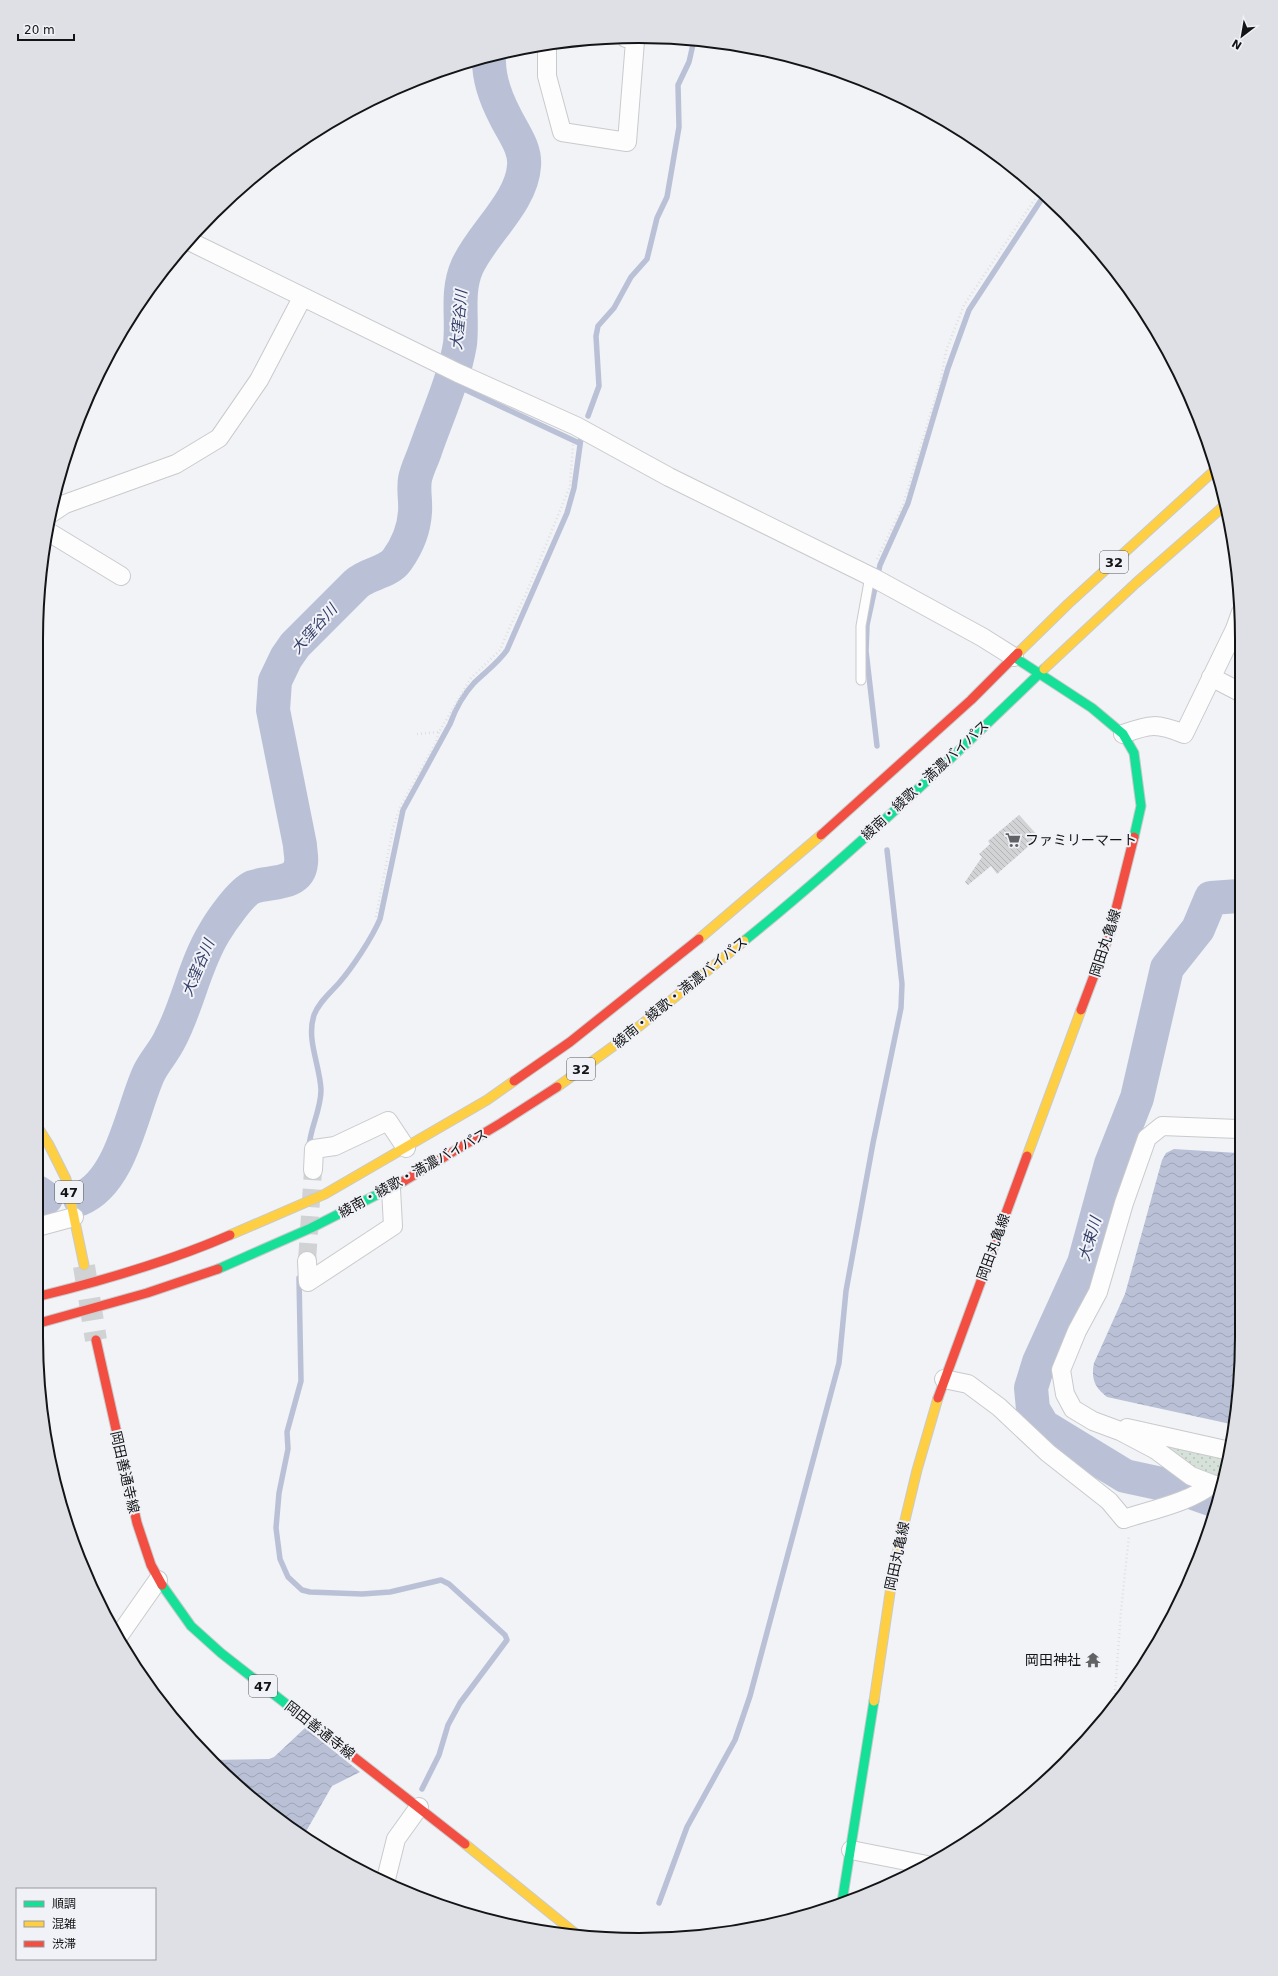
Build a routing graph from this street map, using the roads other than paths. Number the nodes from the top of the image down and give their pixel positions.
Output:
1 (635, 43) edge
2 (547, 50) edge
3 (194, 243) edge
4 (302, 298) junction
5 (1211, 473) edge
6 (57, 509) edge
7 (1221, 509) edge
8 (52, 534) edge
9 (121, 576) dead end
10 (875, 578) junction
11 (1235, 629) edge
12 (1014, 657) junction
13 (1039, 673) junction
14 (1211, 677) junction
15 (861, 680) dead end
16 (1235, 689) edge
17 (1123, 734) junction
18 (1235, 1129) edge
19 (43, 1136) edge
20 (406, 1148) junction
21 (313, 1170) tunnel mouth
22 (391, 1189) junction
23 (74, 1217) junction
24 (43, 1225) edge
25 (307, 1261) tunnel mouth
26 (84, 1265) tunnel mouth
27 (43, 1295) edge
28 (43, 1322) edge
29 (96, 1340) tunnel mouth
30 (944, 1379) junction
31 (1120, 1431) junction
32 (1225, 1450) edge
33 (1213, 1487) edge
34 (158, 1580) junction
35 (121, 1632) edge
36 (418, 1807) junction
37 (851, 1850) junction
38 (919, 1863) edge
39 (386, 1877) edge
40 (843, 1897) edge
41 (570, 1929) edge

1 - 2 street
3 - 4 street
4 - 6 street
4 - 10 street
5 - 12 main road, 綾南・綾歌・満濃バイパス / 32
7 - 13 main road, 綾南・綾歌・満濃バイパス / 32
8 - 9 street
10 - 12 street
10 - 15 lane
11 - 14 street
12 - 13 main road, 岡田丸亀線
12 - 20 main road, 綾南・綾歌・満濃バイパス / 32
13 - 17 main road, 岡田丸亀線
13 - 22 main road, 綾南・綾歌・満濃バイパス / 32
14 - 16 street
14 - 17 street
17 - 30 main road, 岡田丸亀線
18 - 31 street
19 - 23 main road, 47
20 - 21 street
20 - 27 main road, 綾南・綾歌・満濃バイパス / 32
22 - 25 street
22 - 28 main road, 綾南・綾歌・満濃バイパス / 32
23 - 24 street
23 - 26 main road, 47
29 - 34 main road, 岡田善通寺線 / 47
30 - 33 street
30 - 37 main road, 岡田丸亀線
31 - 32 street
31 - 33 street
34 - 35 street
34 - 36 main road, 岡田善通寺線 / 47
36 - 39 street
36 - 41 main road, 岡田善通寺線 / 47
37 - 38 street
37 - 40 main road, 岡田丸亀線

